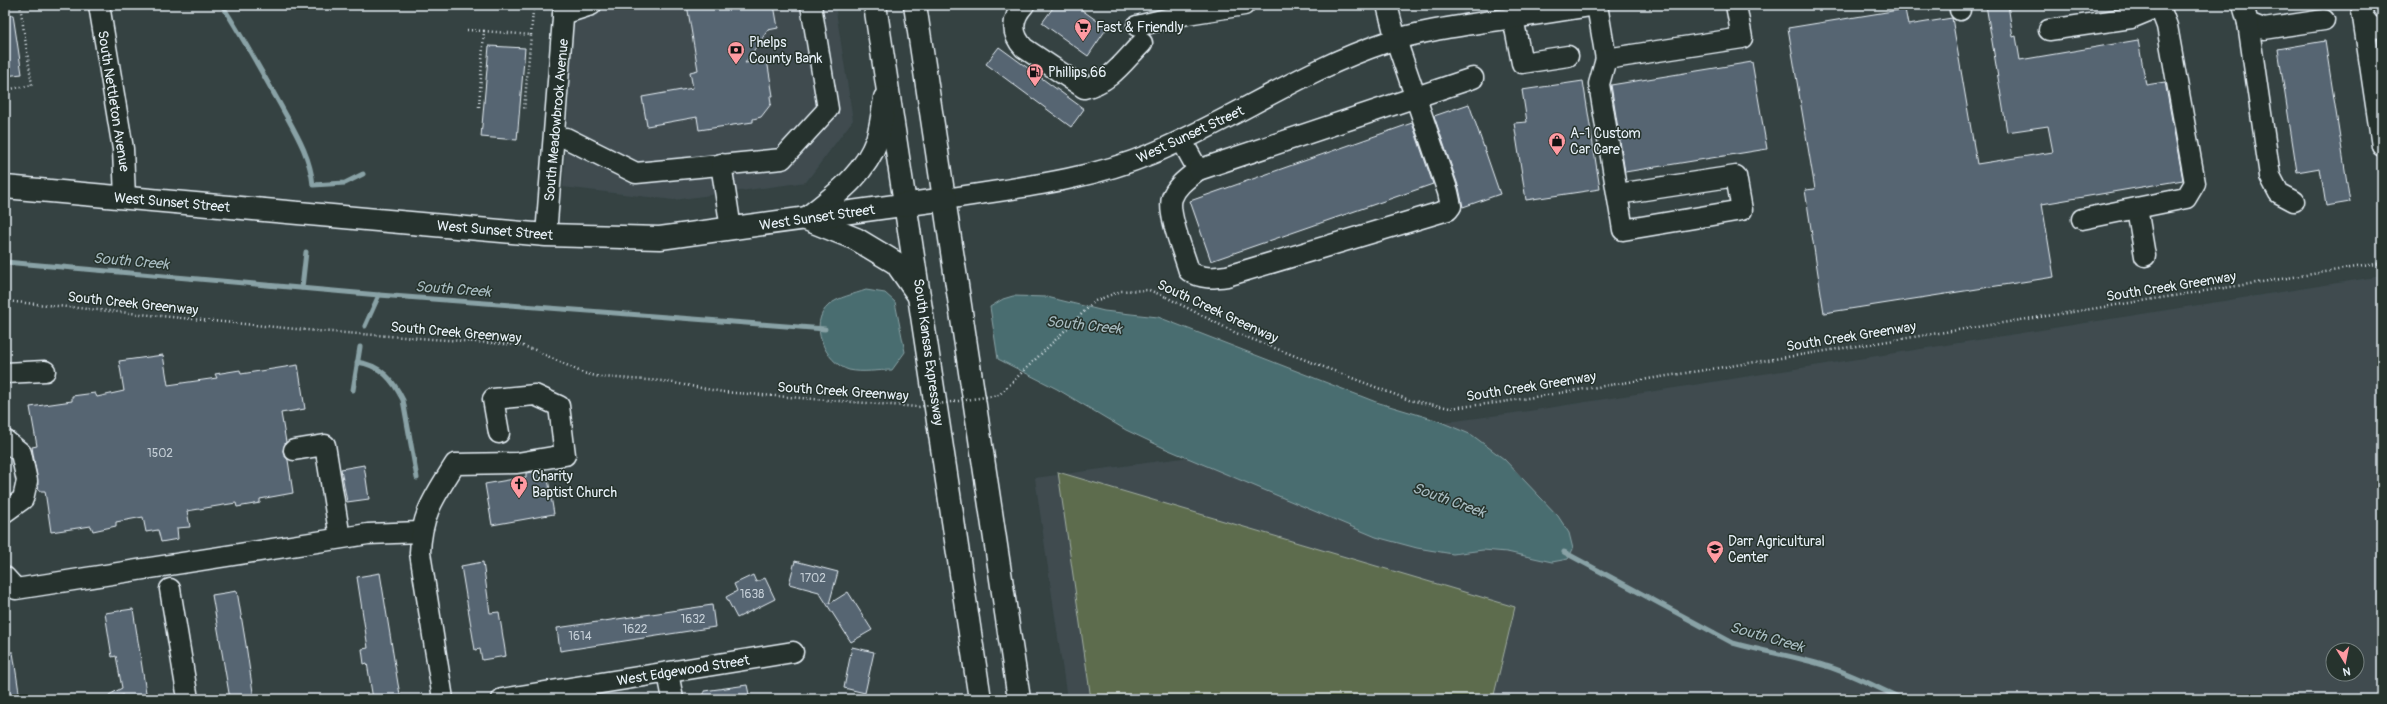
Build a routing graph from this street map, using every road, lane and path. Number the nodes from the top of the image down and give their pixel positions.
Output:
1 (20, 5) edge
2 (99, 5) edge
3 (592, 5) edge
4 (811, 5) edge
5 (875, 5) edge
6 (915, 5) edge
7 (1244, 5) edge
8 (1387, 5) edge
9 (1597, 5) edge
10 (1736, 5) edge
11 (2151, 5) edge
12 (2159, 5) edge
13 (1017, 7) edge
14 (564, 10) edge
15 (533, 11) dead end
16 (2362, 11) edge
17 (2245, 14) edge
18 (1513, 18) junction
19 (2324, 20) dead end
20 (2382, 28) edge
21 (467, 30) dead end
22 (2049, 30) dead end
23 (484, 31) junction
24 (531, 35) junction
25 (1396, 40) junction
26 (1568, 56) dead end
27 (1606, 59) junction
28 (1473, 78) dead end
29 (888, 86) junction
30 (5, 90) edge
31 (1416, 97) junction
32 (479, 107) dead end
33 (524, 110) dead end
34 (566, 138) dead end
35 (1182, 141) junction
36 (2382, 146) edge
37 (721, 164) junction
38 (1198, 170) junction
39 (5, 187) edge
40 (1618, 194) junction
41 (125, 198) junction
42 (946, 199) junction
43 (2294, 201) dead end
44 (907, 205) junction
45 (2137, 208) junction
46 (806, 219) junction
47 (2082, 219) dead end
48 (731, 229) junction
49 (546, 235) junction
50 (2145, 256) dead end
51 (2382, 263) edge
52 (922, 300) junction
53 (5, 301) edge
54 (45, 371) dead end
55 (5, 373) edge
56 (500, 433) dead end
57 (5, 440) edge
58 (294, 450) dead end
59 (5, 512) edge
60 (420, 532) junction
61 (340, 538) junction
62 (5, 577) edge
63 (170, 589) dead end
64 (793, 652) dead end
65 (668, 673) junction
66 (188, 699) edge
67 (443, 699) edge
68 (502, 699) edge
69 (673, 699) edge
70 (980, 699) edge
71 (1019, 699) edge

1 - 30 path
2 - 41 street, South Nettleton Avenue
3 - 14 street
4 - 37 street
5 - 29 main road, South Kansas Expressway
6 - 42 main road
7 - 13 street
8 - 25 street
9 - 18 street, West Sunset Street
9 - 27 street
10 - 27 street
11 - 22 street
12 - 45 street
14 - 49 street, South Meadowbrook Avenue
15 - 24 path
16 - 20 street
16 - 36 street
17 - 19 street
17 - 43 street
18 - 25 street, West Sunset Street
18 - 26 street
21 - 23 path
23 - 24 path
23 - 32 path
24 - 33 path
25 - 31 street
25 - 35 street, West Sunset Street
27 - 40 street
28 - 31 street
29 - 44 main road, South Kansas Expressway
29 - 46 main road
31 - 38 street
31 - 38 street
34 - 37 street
35 - 38 street
35 - 42 street, West Sunset Street
37 - 48 street
39 - 41 main road, West Sunset Street
40 - 40 street
41 - 49 main road, West Sunset Street
42 - 44 main road, West Sunset Street
42 - 71 main road
44 - 46 main road, West Sunset Street
44 - 52 main road, South Kansas Expressway
45 - 47 street
45 - 50 street
46 - 48 main road, West Sunset Street
46 - 52 main road
48 - 49 main road, West Sunset Street
51 - 53 path, South Creek Greenway, bridge
52 - 70 main road, South Kansas Expressway
54 - 55 street
56 - 60 street
57 - 59 street
58 - 61 street
60 - 61 street
60 - 67 street
61 - 62 street
63 - 66 street
64 - 65 street, West Edgewood Street
65 - 68 street, West Edgewood Street
65 - 69 street

